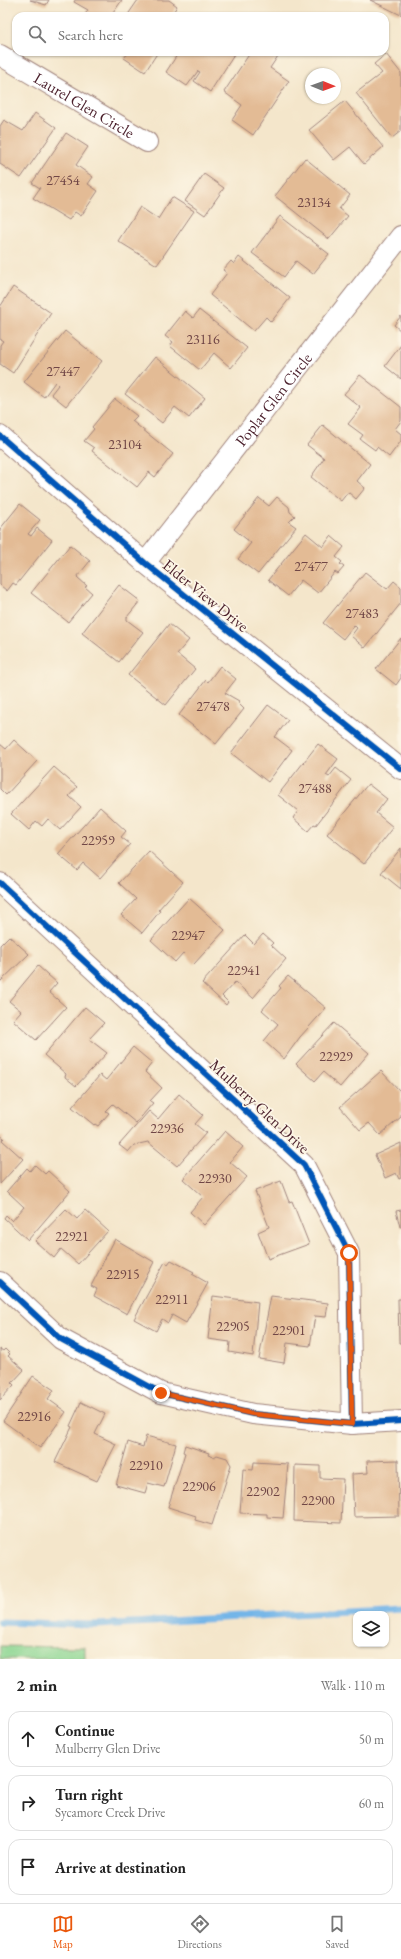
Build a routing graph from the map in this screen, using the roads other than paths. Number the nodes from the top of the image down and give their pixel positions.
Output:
1 (0, 55) edge
2 (147, 142) dead end
3 (401, 236) edge
4 (0, 436) edge
5 (145, 563) junction
6 (401, 769) edge
7 (0, 882) edge
8 (0, 1282) edge
9 (401, 1421) edge
10 (352, 1424) junction

1 - 2 street, Laurel Glen Circle
3 - 5 street, Poplar Glen Circle
4 - 5 street, Elder View Drive
5 - 6 street, Elder View Drive
7 - 10 street, Mulberry Glen Drive
8 - 10 street
9 - 10 street

